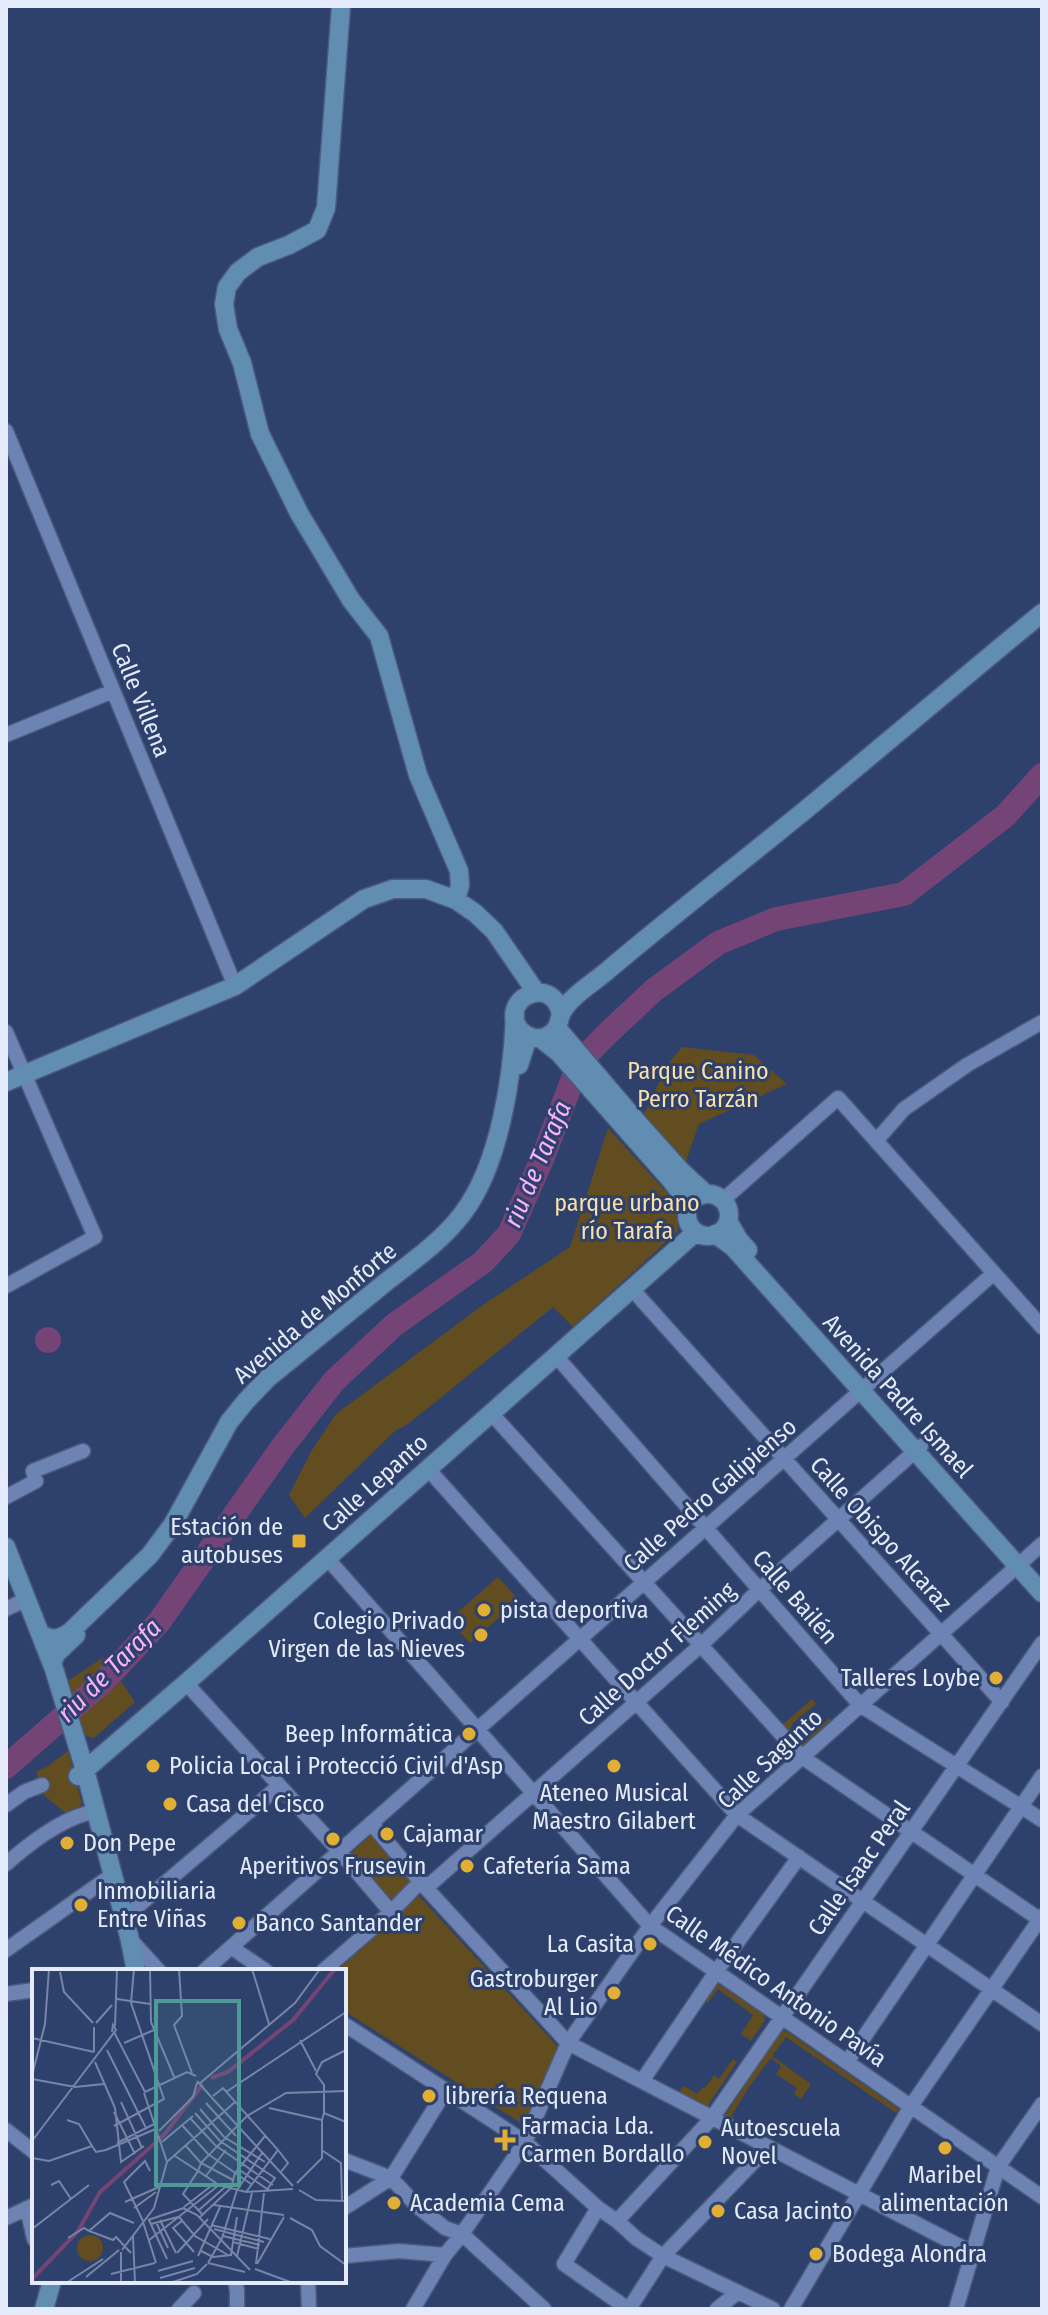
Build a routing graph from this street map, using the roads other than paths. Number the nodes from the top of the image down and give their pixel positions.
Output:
1 (341, 6) edge
2 (6, 431) edge
3 (1042, 613) edge
4 (113, 691) junction
5 (6, 735) edge
6 (456, 900) junction
7 (648, 936) junction
8 (235, 986) junction
9 (530, 1001) junction
10 (559, 1021) junction
11 (1042, 1022) edge
12 (6, 1032) edge
13 (536, 1037) junction
14 (24, 1074) junction
15 (6, 1082) edge
16 (876, 1141) junction
17 (714, 1197) junction
18 (690, 1205) junction
19 (713, 1229) junction
20 (994, 1273) junction
21 (6, 1286) edge
22 (632, 1289) junction
23 (1042, 1327) edge
24 (556, 1356) junction
25 (865, 1388) junction
26 (491, 1413) junction
27 (919, 1448) junction
28 (83, 1451) dead end
29 (784, 1459) junction
30 (428, 1469) junction
31 (6, 1497) edge
32 (838, 1519) junction
33 (706, 1528) junction
34 (1042, 1544) edge
35 (6, 1547) edge
36 (327, 1558) junction
37 (1021, 1563) junction
38 (6, 1568) edge
39 (1042, 1580) edge
40 (644, 1582) junction
41 (759, 1590) junction
42 (1042, 1593) edge
43 (18, 1604) edge
44 (941, 1634) junction
45 (42, 1635) junction
46 (580, 1639) junction
47 (1042, 1643) edge
48 (701, 1645) junction
49 (49, 1663) junction
50 (186, 1683) junction
51 (1002, 1702) junction
52 (637, 1703) junction
53 (860, 1705) junction
54 (477, 1730) junction
55 (802, 1757) junction
56 (957, 1766) junction
57 (81, 1773) junction
58 (1042, 1776) edge
59 (42, 1785) dead end
60 (279, 1786) junction
61 (534, 1794) junction
62 (6, 1805) edge
63 (1021, 1807) junction
64 (88, 1813) junction
65 (737, 1815) junction
66 (1042, 1820) edge
67 (371, 1823) junction
68 (912, 1832) junction
69 (339, 1851) junction
70 (799, 1857) junction
71 (6, 1864) edge
72 (975, 1875) junction
73 (105, 1880) junction
74 (424, 1884) junction
75 (863, 1901) junction
76 (391, 1912) junction
77 (1041, 1918) edge
78 (650, 1926) junction
79 (126, 1927) junction
80 (927, 1945) junction
81 (231, 1947) junction
82 (6, 1950) edge
83 (127, 1969) edge
84 (136, 1969) edge
85 (158, 1969) edge
86 (206, 1969) edge
87 (263, 1969) edge
88 (325, 1969) edge
89 (716, 1972) junction
90 (991, 1989) junction
91 (32, 1990) edge
92 (6, 1994) edge
93 (782, 2018) junction
94 (1042, 2024) edge
95 (346, 2025) edge
96 (568, 2043) junction
97 (847, 2062) junction
98 (642, 2081) junction
99 (446, 2090) junction
100 (1042, 2104) edge
101 (911, 2106) junction
102 (712, 2118) junction
103 (1036, 2124) edge
104 (6, 2130) edge
105 (525, 2142) junction
106 (768, 2147) junction
107 (32, 2150) edge
108 (346, 2161) edge
109 (998, 2167) junction
110 (391, 2178) junction
111 (859, 2194) junction
112 (1042, 2197) edge
113 (30, 2207) edge
114 (346, 2207) edge
115 (598, 2208) junction
116 (6, 2218) edge
117 (617, 2221) junction
118 (462, 2234) junction
119 (973, 2253) junction
120 (445, 2255) junction
121 (346, 2256) edge
122 (663, 2256) junction
123 (235, 2283) edge
124 (308, 2283) edge
125 (738, 2292) junction
126 (194, 2293) dead end
127 (179, 2309) edge
128 (237, 2309) edge
129 (309, 2309) edge
130 (413, 2309) edge
131 (544, 2309) edge
132 (628, 2309) edge
133 (717, 2309) edge
134 (773, 2309) edge
135 (791, 2309) edge
136 (956, 2309) edge

1 - 6 street
2 - 4 street, Calle Villena
3 - 7 street
4 - 5 street
4 - 8 street, Calle Villena
6 - 8 street
6 - 9 street
7 - 9 street
7 - 10 street
8 - 14 street
9 - 10 street
9 - 13 street
9 - 45 street, Avenida de Monforte
10 - 13 street
10 - 17 street
11 - 16 street
12 - 14 street
13 - 18 street
13 - 49 street, Avenida de Monforte
14 - 15 street
14 - 21 street
16 - 17 street
16 - 20 street
17 - 18 street
17 - 19 street
18 - 19 street
19 - 22 street, Calle Lepanto
19 - 25 street, Avenida Padre Ismael
20 - 23 street
20 - 25 street, Calle Pedro Galipienso
22 - 24 street, Calle Lepanto
22 - 29 street, Calle Obispo Alcaraz
24 - 26 street, Calle Lepanto
24 - 33 street, Calle Bailén
25 - 27 street, Avenida Padre Ismael
25 - 29 street, Calle Pedro Galipienso
26 - 30 street, Calle Lepanto
26 - 40 street
27 - 32 street, Calle Doctor Fleming
27 - 37 street, Avenida Padre Ismael
28 - 31 street
29 - 32 street, Calle Obispo Alcaraz
29 - 33 street, Calle Pedro Galipienso
30 - 36 street, Calle Lepanto
30 - 46 street
32 - 41 street, Calle Doctor Fleming
32 - 44 street, Calle Obispo Alcaraz
33 - 40 street, Calle Pedro Galipienso
33 - 41 street, Calle Bailén
34 - 37 street, Calle Sagunto
35 - 43 street
36 - 50 street, Calle Lepanto
36 - 54 street, Calle Médico Antonio Pavía
37 - 39 street, Avenida Padre Ismael
37 - 42 street, Avenida Padre Ismael
37 - 44 street, Calle Sagunto
38 - 43 street
40 - 46 street, Calle Pedro Galipienso
40 - 48 street
41 - 48 street, Calle Doctor Fleming
41 - 53 street, Calle Bailén
43 - 45 street
43 - 49 street
44 - 51 street, Calle Obispo Alcaraz
44 - 53 street, Calle Sagunto
45 - 49 street
46 - 52 street
46 - 54 street, Calle Pedro Galipienso
47 - 51 street, Calle Isaac Peral
48 - 52 street, Calle Doctor Fleming
48 - 55 street
49 - 57 street
50 - 57 street, Calle Lepanto
50 - 60 street
51 - 56 street, Calle Isaac Peral
52 - 61 street, Calle Doctor Fleming
52 - 65 street
53 - 55 street, Calle Sagunto
53 - 56 street, Calle Bailén
54 - 61 street, Calle Médico Antonio Pavía
54 - 67 street, Calle Pedro Galipienso
55 - 65 street, Calle Sagunto
55 - 68 street
56 - 63 street, Calle Bailén
56 - 68 street, Calle Isaac Peral
57 - 64 street
57 - 79 street
58 - 63 street
59 - 62 street
60 - 69 street
60 - 79 street
61 - 74 street, Calle Doctor Fleming
61 - 78 street, Calle Médico Antonio Pavía
63 - 66 street, Calle Bailén
63 - 72 street
64 - 71 street
64 - 73 street
65 - 70 street
65 - 78 street, Calle Sagunto
67 - 69 street, Calle Pedro Galipienso
67 - 74 street
68 - 72 street
68 - 75 street, Calle Isaac Peral
69 - 76 street
69 - 81 street, Calle Pedro Galipienso
70 - 75 street
70 - 89 street
72 - 77 street
72 - 80 street
73 - 82 street
73 - 83 street
74 - 76 street, Calle Doctor Fleming
74 - 96 street
75 - 80 street
75 - 93 street, Calle Isaac Peral
76 - 88 street, Calle Doctor Fleming
77 - 90 street
78 - 89 street, Calle Médico Antonio Pavía
78 - 96 street, Calle Sagunto
79 - 84 street
79 - 85 street
80 - 90 street
80 - 97 street
81 - 86 street, Calle Pedro Galipienso
81 - 87 street
89 - 93 street, Calle Médico Antonio Pavía
89 - 98 street
90 - 94 street
90 - 101 street
91 - 92 street
93 - 97 street, Calle Médico Antonio Pavía
93 - 102 street, Calle Isaac Peral
95 - 99 street
96 - 98 street
96 - 105 street, Calle Sagunto
97 - 101 street, Calle Médico Antonio Pavía
98 - 102 street
99 - 105 street
99 - 110 street
100 - 103 street
101 - 109 street, Calle Médico Antonio Pavía
101 - 111 street
102 - 106 street
102 - 117 street, Calle Isaac Peral
103 - 109 street
104 - 107 street
105 - 115 street
105 - 118 street, Calle Sagunto
106 - 111 street
106 - 122 street
108 - 110 street
109 - 112 street, Calle Médico Antonio Pavía
109 - 119 street
110 - 114 street
110 - 118 street
111 - 119 street
111 - 135 street
113 - 116 street
115 - 117 street
115 - 132 street
117 - 122 street
118 - 120 street, Calle Sagunto
118 - 131 street
119 - 136 street
120 - 121 street
120 - 130 street, Calle Sagunto
122 - 125 street
122 - 132 street
123 - 128 street
124 - 129 street
125 - 133 street
125 - 134 street
126 - 127 street

